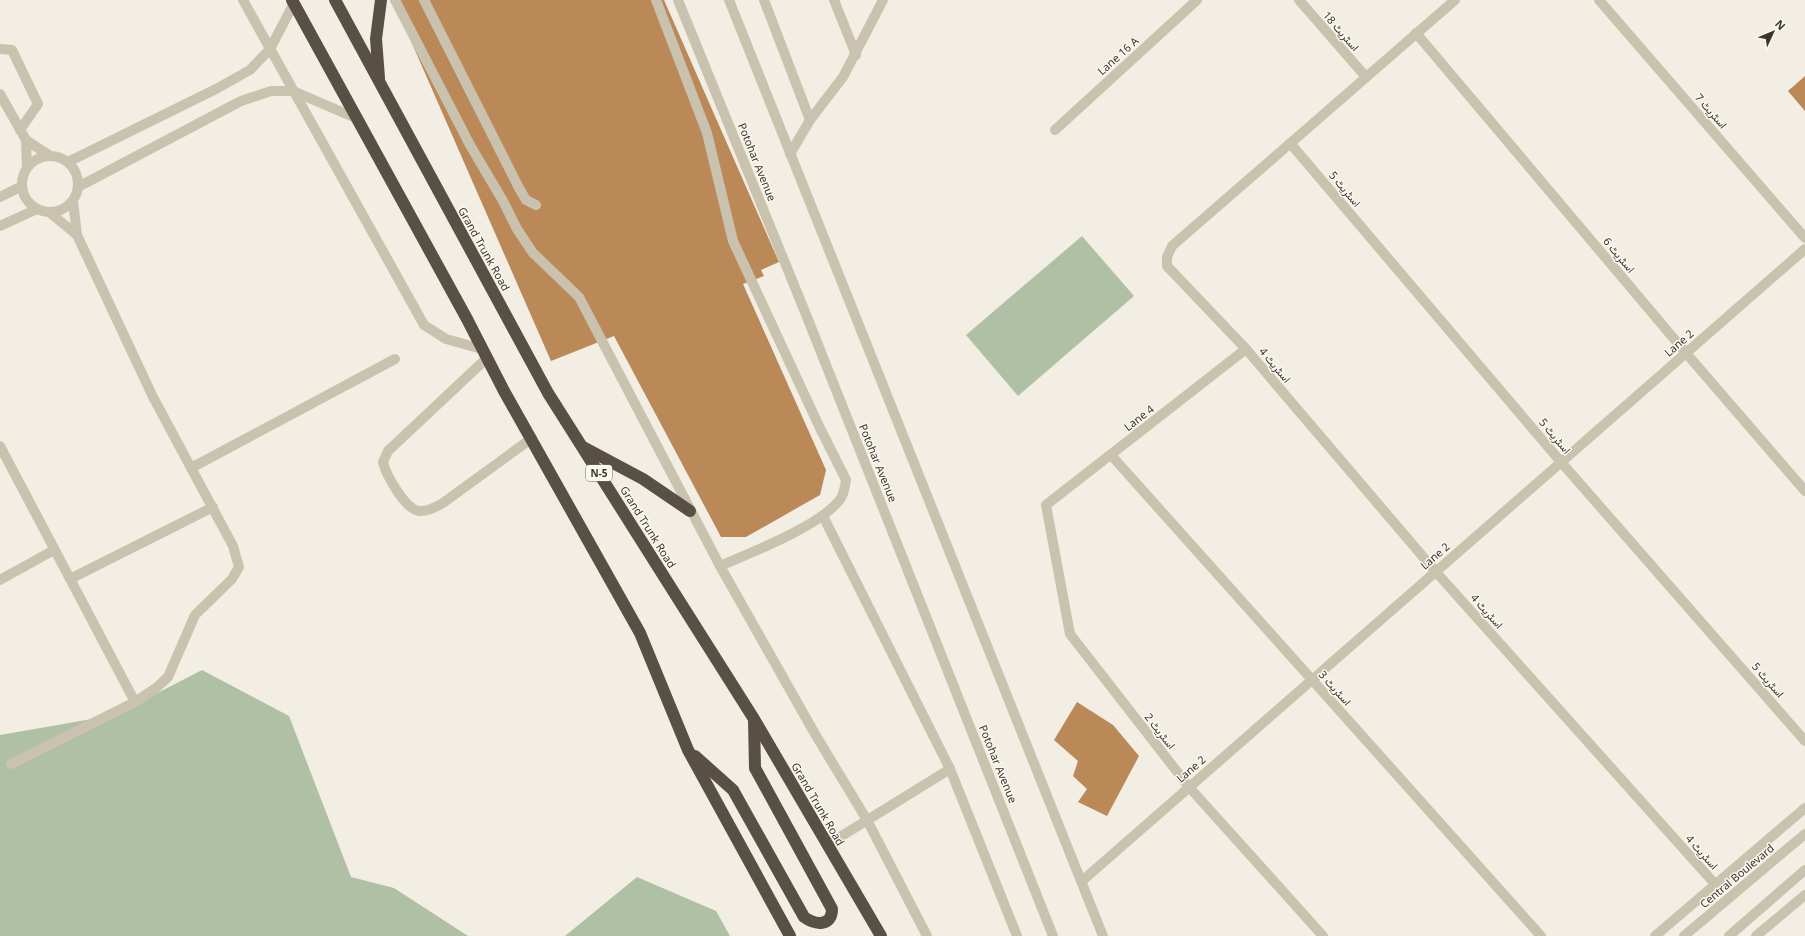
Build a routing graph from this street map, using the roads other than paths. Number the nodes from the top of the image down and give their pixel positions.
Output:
1 (243, 0) edge
2 (335, 0) edge
3 (381, 0) edge
4 (395, 0) edge
5 (424, 0) edge
6 (656, 0) edge
7 (678, 0) edge
8 (729, 0) edge
9 (764, 0) edge
10 (834, 0) edge
11 (883, 0) edge
12 (1197, 0) edge
13 (1299, 0) edge
14 (1455, 0) edge
15 (1599, 0) edge
16 (293, 1) edge
17 (1416, 33) junction
18 (0, 49) edge
19 (270, 49) junction
20 (856, 54) junction
21 (1366, 77) junction
22 (379, 82) junction
23 (293, 91) junction
24 (0, 94) edge
25 (358, 119) junction
26 (810, 120) junction
27 (20, 130) junction
28 (1055, 130) dead end
29 (26, 140) junction
30 (1290, 143) junction
31 (790, 154) junction
32 (50, 156) junction
33 (68, 162) junction
34 (28, 168) junction
35 (22, 186) junction
36 (78, 187) junction
37 (0, 197) edge
38 (73, 201) junction
39 (536, 205) dead end
40 (36, 209) junction
41 (49, 212) junction
42 (0, 226) edge
43 (77, 235) junction
44 (1805, 238) edge
45 (1805, 249) edge
46 (1246, 349) junction
47 (1686, 353) junction
48 (485, 354) junction
49 (394, 359) dead end
50 (532, 438) junction
51 (0, 446) edge
52 (582, 446) junction
53 (1112, 455) junction
54 (1561, 462) junction
55 (191, 468) junction
56 (1805, 491) edge
57 (1046, 505) joint
58 (213, 507) junction
59 (690, 511) junction
60 (823, 516) junction
61 (54, 550) junction
62 (720, 566) junction
63 (1436, 572) junction
64 (70, 579) junction
65 (0, 580) edge
66 (1312, 680) junction
67 (135, 702) junction
68 (754, 719) junction
69 (1805, 741) edge
70 (688, 750) junction
71 (11, 764) dead end
72 (950, 769) junction
73 (1189, 787) junction
74 (1805, 808) edge
75 (867, 820) junction
76 (1805, 834) edge
77 (827, 845) junction
78 (1805, 870) edge
79 (1082, 881) junction
80 (1715, 884) junction
81 (1805, 895) edge
82 (1758, 911) junction
83 (1097, 922) junction
84 (1770, 924) junction
85 (790, 936) edge
86 (881, 936) edge
87 (927, 936) edge
88 (1017, 936) edge
89 (1053, 936) edge
90 (1102, 936) edge
91 (1109, 936) edge
92 (1323, 936) edge
93 (1541, 936) edge
94 (1655, 936) edge
95 (1684, 936) edge
96 (1729, 936) edge
97 (1756, 936) edge

1 - 19 street
2 - 22 highway, Grand Trunk Road / N-5
3 - 22 highway
4 - 59 street
5 - 39 street
6 - 60 street
7 - 89 street, Potohar Avenue
8 - 31 street
9 - 26 street
10 - 20 street
11 - 20 street
12 - 28 street, Lane 16 A
13 - 21 street, اسٹریٹ 18
14 - 17 street, اسٹریٹ 4
15 - 44 street, اسٹریٹ 7
16 - 19 street
16 - 25 highway
17 - 21 street, اسٹریٹ 4
17 - 47 street, اسٹریٹ 6
18 - 27 street
19 - 23 street
19 - 33 street
20 - 26 street
21 - 30 street, اسٹریٹ 4
22 - 52 highway, Grand Trunk Road / N-5
23 - 25 street
23 - 36 street
23 - 48 street
24 - 27 street
25 - 48 highway
26 - 31 street
27 - 29 street
29 - 32 street
29 - 34 street
30 - 46 street, اسٹریٹ 4
30 - 54 street, اسٹریٹ 5
31 - 79 street
32 - 33 street
32 - 34 street
33 - 36 street
34 - 35 street
35 - 37 street
35 - 40 street
36 - 38 street
38 - 41 street
38 - 43 street
40 - 41 street
40 - 42 street
41 - 43 street
43 - 55 street
45 - 47 street, Lane 2
46 - 53 street, Lane 4
46 - 63 street, اسٹریٹ 4
47 - 54 street, Lane 2
47 - 56 street, اسٹریٹ 6
48 - 50 highway
48 - 50 street
49 - 55 street
50 - 70 highway
51 - 61 street
52 - 59 highway
52 - 68 highway, Grand Trunk Road / N-5
53 - 57 street, Lane 4
53 - 66 street, اسٹریٹ 3
54 - 63 street, Lane 2
54 - 69 street, اسٹریٹ 5
55 - 58 street
57 - 73 street, اسٹریٹ 2
58 - 64 street
58 - 67 street
59 - 62 street
60 - 62 street
60 - 72 street
61 - 64 street
61 - 65 street
62 - 75 street
63 - 66 street, Lane 2
63 - 80 street, اسٹریٹ 4
64 - 67 street
66 - 73 street, Lane 2
66 - 93 street, اسٹریٹ 3
67 - 71 street
68 - 70 highway
68 - 77 highway, Grand Trunk Road / N-5
70 - 85 highway
72 - 75 street
72 - 88 street
73 - 79 street, Lane 2
73 - 92 street, اسٹریٹ 2
74 - 80 street
75 - 77 street
75 - 87 street
76 - 95 street, Central Boulevard
77 - 86 highway, Grand Trunk Road / N-5
78 - 82 street
79 - 83 street
80 - 94 street
81 - 84 street
82 - 84 street
82 - 96 street
83 - 90 street
83 - 91 street
84 - 97 street

